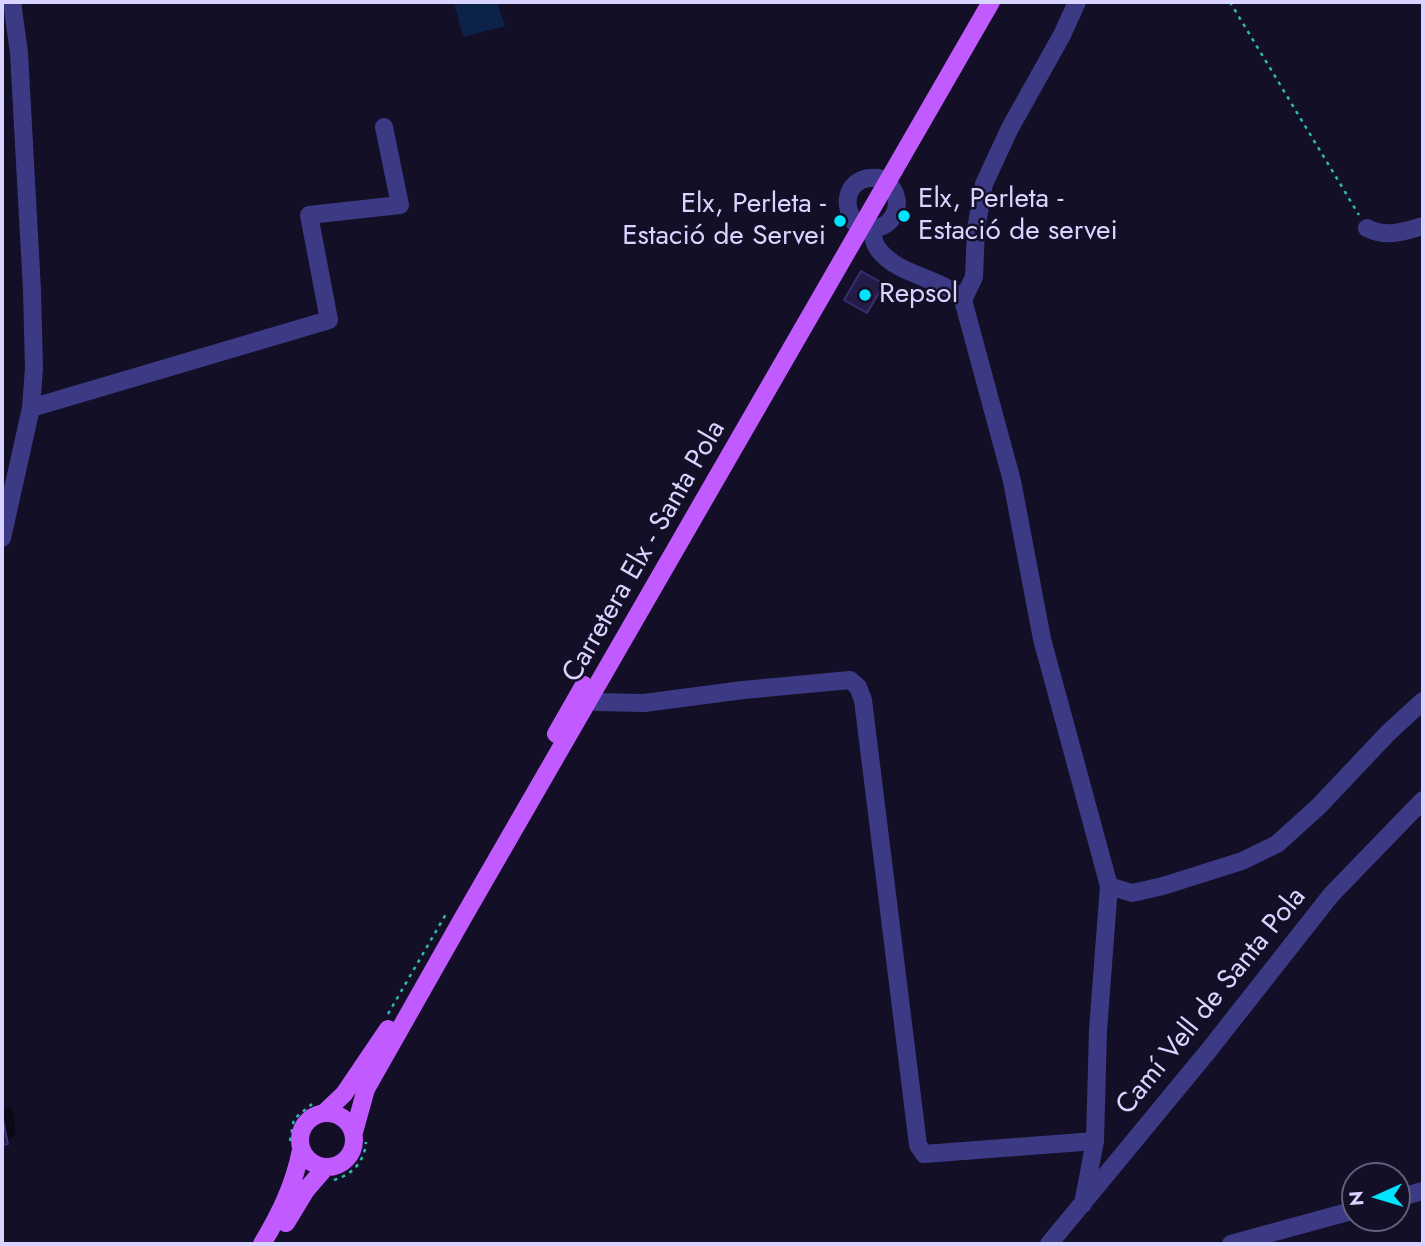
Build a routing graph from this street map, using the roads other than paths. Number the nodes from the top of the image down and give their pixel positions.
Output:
1 (12, 2) edge
2 (983, 2) edge
3 (991, 2) edge
4 (1077, 2) edge
5 (384, 127) dead end
6 (883, 181) junction
7 (862, 225) junction
8 (1423, 226) edge
9 (1367, 228) road end
10 (963, 300) junction
11 (31, 408) junction
12 (2, 538) edge
13 (590, 699) junction
14 (1423, 701) edge
15 (1423, 800) edge
16 (1109, 886) junction
17 (325, 1112) junction
18 (354, 1132) junction
19 (1095, 1141) junction
20 (301, 1150) junction
21 (325, 1168) junction
22 (1083, 1205) junction
23 (1341, 1214) edge
24 (262, 1244) edge
25 (274, 1244) edge
26 (1049, 1244) edge
27 (1231, 1244) edge

1 - 11 street
2 - 6 main road, Carretera Elx - Santa Pola
3 - 6 main road, Carretera Elx - Santa Pola
4 - 10 street
5 - 11 street
6 - 7 main road, Carretera Elx - Santa Pola
6 - 7 street
7 - 10 street
7 - 13 main road, Carretera Elx - Santa Pola
7 - 17 main road, Carretera Elx - Santa Pola
8 - 9 street
10 - 16 street
11 - 12 street
13 - 18 main road, Carretera Elx - Santa Pola
13 - 19 street
14 - 16 street
15 - 22 street, Camí Vell de Santa Pola
16 - 19 street
17 - 18 main road
17 - 20 main road
18 - 21 main road
19 - 22 street
20 - 21 main road
20 - 24 main road
21 - 25 main road
22 - 26 street, Camí Vell de Santa Pola
23 - 27 street

